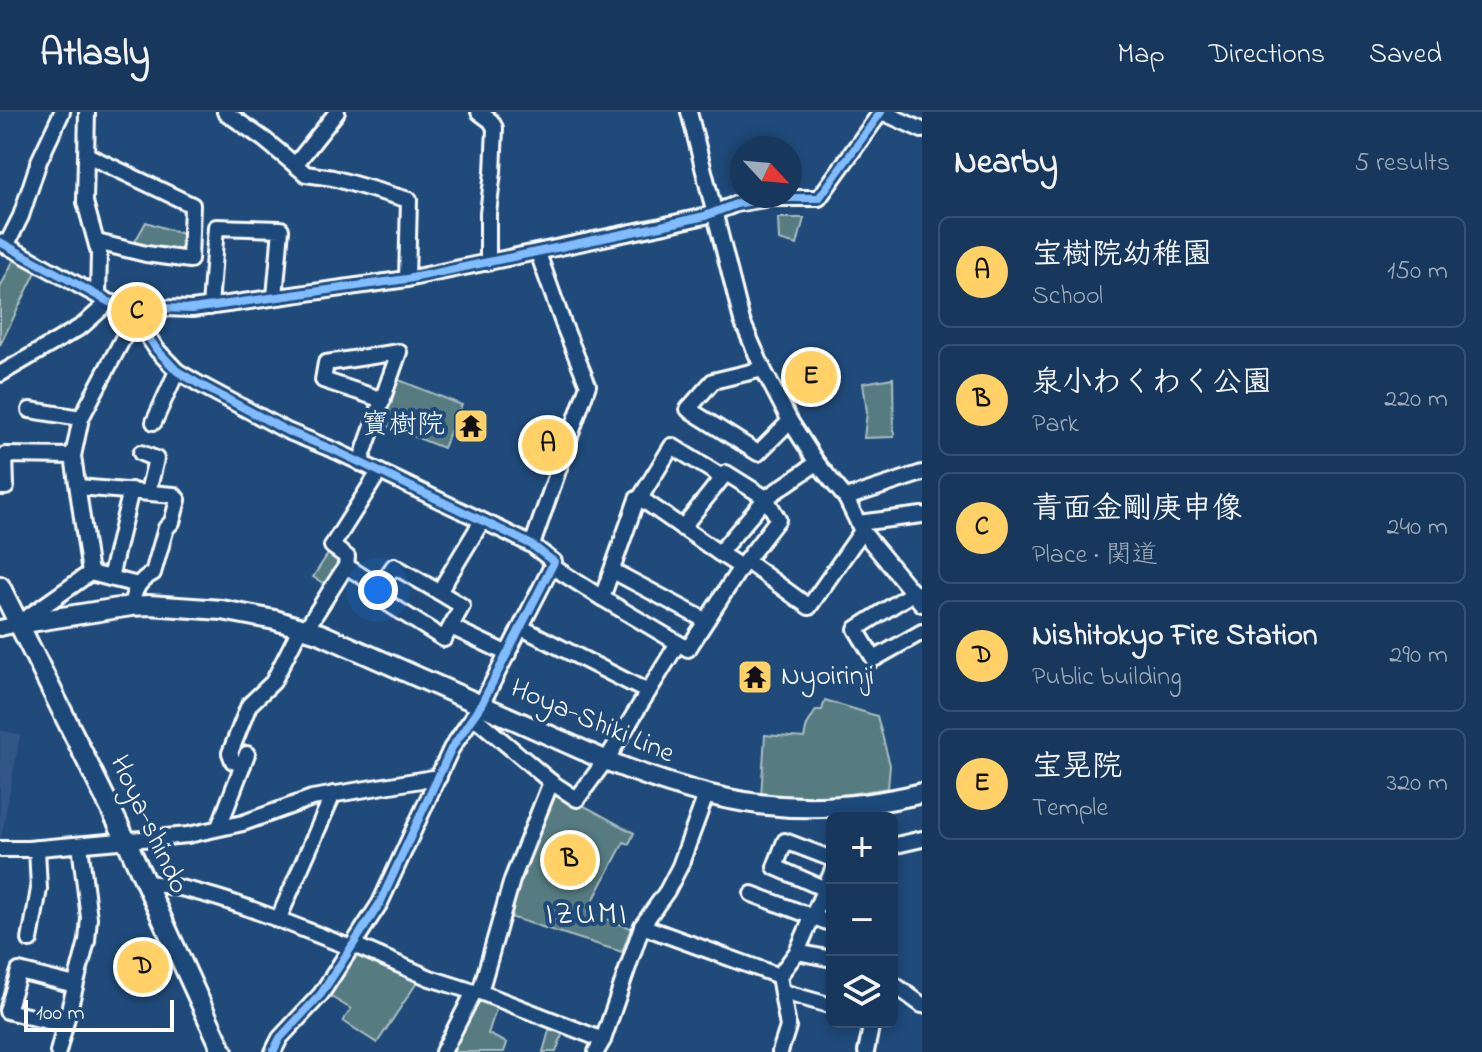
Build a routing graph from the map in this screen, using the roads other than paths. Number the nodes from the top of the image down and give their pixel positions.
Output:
1 (62, 112) edge
2 (87, 112) edge
3 (225, 112) edge
4 (337, 112) edge
5 (479, 112) edge
6 (689, 112) edge
7 (882, 112) edge
8 (922, 130) edge
9 (87, 155) junction
10 (295, 165) junction
11 (712, 212) junction
12 (97, 242) junction
13 (3, 244) edge
14 (538, 253) junction
15 (488, 263) junction
16 (407, 279) junction
17 (275, 297) junction
18 (103, 299) junction
19 (210, 307) junction
20 (136, 312) junction
21 (763, 369) junction
22 (177, 371) junction
23 (0, 374) edge
24 (383, 400) junction
25 (30, 410) dead end
26 (81, 418) junction
27 (790, 421) junction
28 (154, 422) dead end
29 (141, 453) dead end
30 (2, 455) edge
31 (73, 456) junction
32 (360, 463) junction
33 (817, 463) junction
34 (379, 472) junction
35 (922, 473) edge
36 (722, 477) junction
37 (0, 487) edge
38 (78, 487) junction
39 (131, 490) junction
40 (148, 492) junction
41 (640, 498) junction
42 (766, 498) junction
43 (846, 498) junction
44 (922, 515) edge
45 (482, 521) junction
46 (860, 527) junction
47 (682, 528) junction
48 (532, 545) junction
49 (719, 553) junction
50 (744, 564) junction
51 (346, 566) junction
52 (553, 567) junction
53 (613, 571) junction
54 (90, 573) junction
55 (110, 578) junction
56 (138, 585) junction
57 (0, 586) edge
58 (379, 587) junction
59 (439, 592) junction
60 (602, 598) junction
61 (918, 598) edge
62 (131, 606) junction
63 (705, 620) junction
64 (9, 626) edge
65 (451, 627) junction
66 (304, 628) junction
67 (522, 628) junction
68 (922, 632) edge
69 (678, 643) junction
70 (508, 654) junction
71 (648, 692) junction
72 (477, 710) junction
73 (605, 760) junction
74 (439, 777) junction
75 (551, 782) junction
76 (922, 793) edge
77 (333, 794) junction
78 (706, 795) junction
79 (219, 827) junction
80 (922, 839) edge
81 (126, 840) junction
82 (80, 845) junction
83 (898, 845) edge
84 (37, 848) junction
85 (0, 849) edge
86 (826, 857) edge
87 (146, 883) junction
88 (827, 884) edge
89 (825, 889) junction
90 (752, 894) dead end
91 (813, 917) junction
92 (278, 920) junction
93 (826, 922) edge
94 (642, 926) junction
95 (30, 940) dead end
96 (353, 947) junction
97 (797, 952) junction
98 (826, 958) edge
99 (779, 976) junction
100 (75, 985) junction
101 (898, 987) edge
102 (477, 992) junction
103 (783, 992) junction
104 (826, 1004) edge
105 (922, 1005) edge
106 (63, 1025) junction
107 (871, 1028) edge
108 (600, 1046) edge
109 (58, 1052) edge
110 (223, 1052) edge
111 (273, 1052) edge
112 (443, 1052) edge
113 (780, 1052) edge
114 (866, 1052) edge

1 - 13 street
2 - 9 street
3 - 10 street
4 - 10 street
5 - 15 street
6 - 11 street
7 - 8 street
7 - 11 street
9 - 12 street
9 - 12 street
10 - 16 street
11 - 14 street
11 - 21 street
12 - 18 street
13 - 18 street
14 - 15 street
14 - 48 street
15 - 16 street
16 - 17 street
17 - 19 street
17 - 19 street
18 - 20 street
18 - 23 street
19 - 20 street
20 - 22 street
20 - 26 street
21 - 27 street
21 - 27 street
22 - 28 street
22 - 32 street
24 - 24 street
24 - 32 street
25 - 26 street
26 - 31 street
27 - 33 street
29 - 40 street
30 - 31 street
30 - 37 street
31 - 38 street
32 - 34 street
33 - 42 street
33 - 43 street
34 - 45 street
34 - 51 street
35 - 43 street
36 - 41 street
36 - 42 street
36 - 47 street
38 - 39 street
38 - 54 street
39 - 40 street
39 - 55 street
40 - 56 street
41 - 47 street
41 - 53 street
42 - 49 street
42 - 50 street
43 - 46 street
44 - 46 street
45 - 48 street
45 - 59 street
46 - 50 street
46 - 61 street
47 - 49 street
48 - 52 street
49 - 50 street
50 - 63 street
51 - 58 street
51 - 66 street
52 - 60 street
52 - 67 street
53 - 60 street
53 - 63 street
54 - 55 street
54 - 64 street
55 - 56 street
56 - 62 street
57 - 64 main road, Hoya-shindo
58 - 59 street
58 - 65 street
59 - 65 street
60 - 69 street
61 - 68 street
62 - 64 main road, Hoya-Shiki Line
62 - 66 main road, Hoya-Shiki Line
63 - 69 street
64 - 81 main road, Hoya-shindo
65 - 70 street
66 - 72 main road, Hoya-Shiki Line
66 - 79 street
67 - 70 street
67 - 71 street
69 - 71 street
70 - 72 street
71 - 73 street
72 - 73 main road, Hoya-Shiki Line
72 - 74 street
72 - 75 street
73 - 75 street
73 - 78 main road, Hoya-Shiki Line
74 - 77 street
74 - 96 street
75 - 102 street
76 - 78 main road, Hoya-Shiki Line
77 - 79 street
77 - 92 street
78 - 94 street
79 - 81 street
80 - 83 street
81 - 82 street
81 - 87 main road, Hoya-shindo
82 - 84 street
82 - 100 street
84 - 85 street
84 - 95 street
86 - 89 street
87 - 92 street
87 - 110 main road, Hoya-shindo
88 - 89 street
89 - 91 street
90 - 91 street
91 - 93 street
91 - 97 street
92 - 96 street
94 - 99 street
94 - 108 street
96 - 102 street
96 - 111 street
97 - 98 street
97 - 99 street
99 - 103 street
100 - 106 street
100 - 106 street
101 - 105 street
102 - 108 street
102 - 112 street
103 - 104 street
103 - 113 street
106 - 109 street
107 - 114 street

